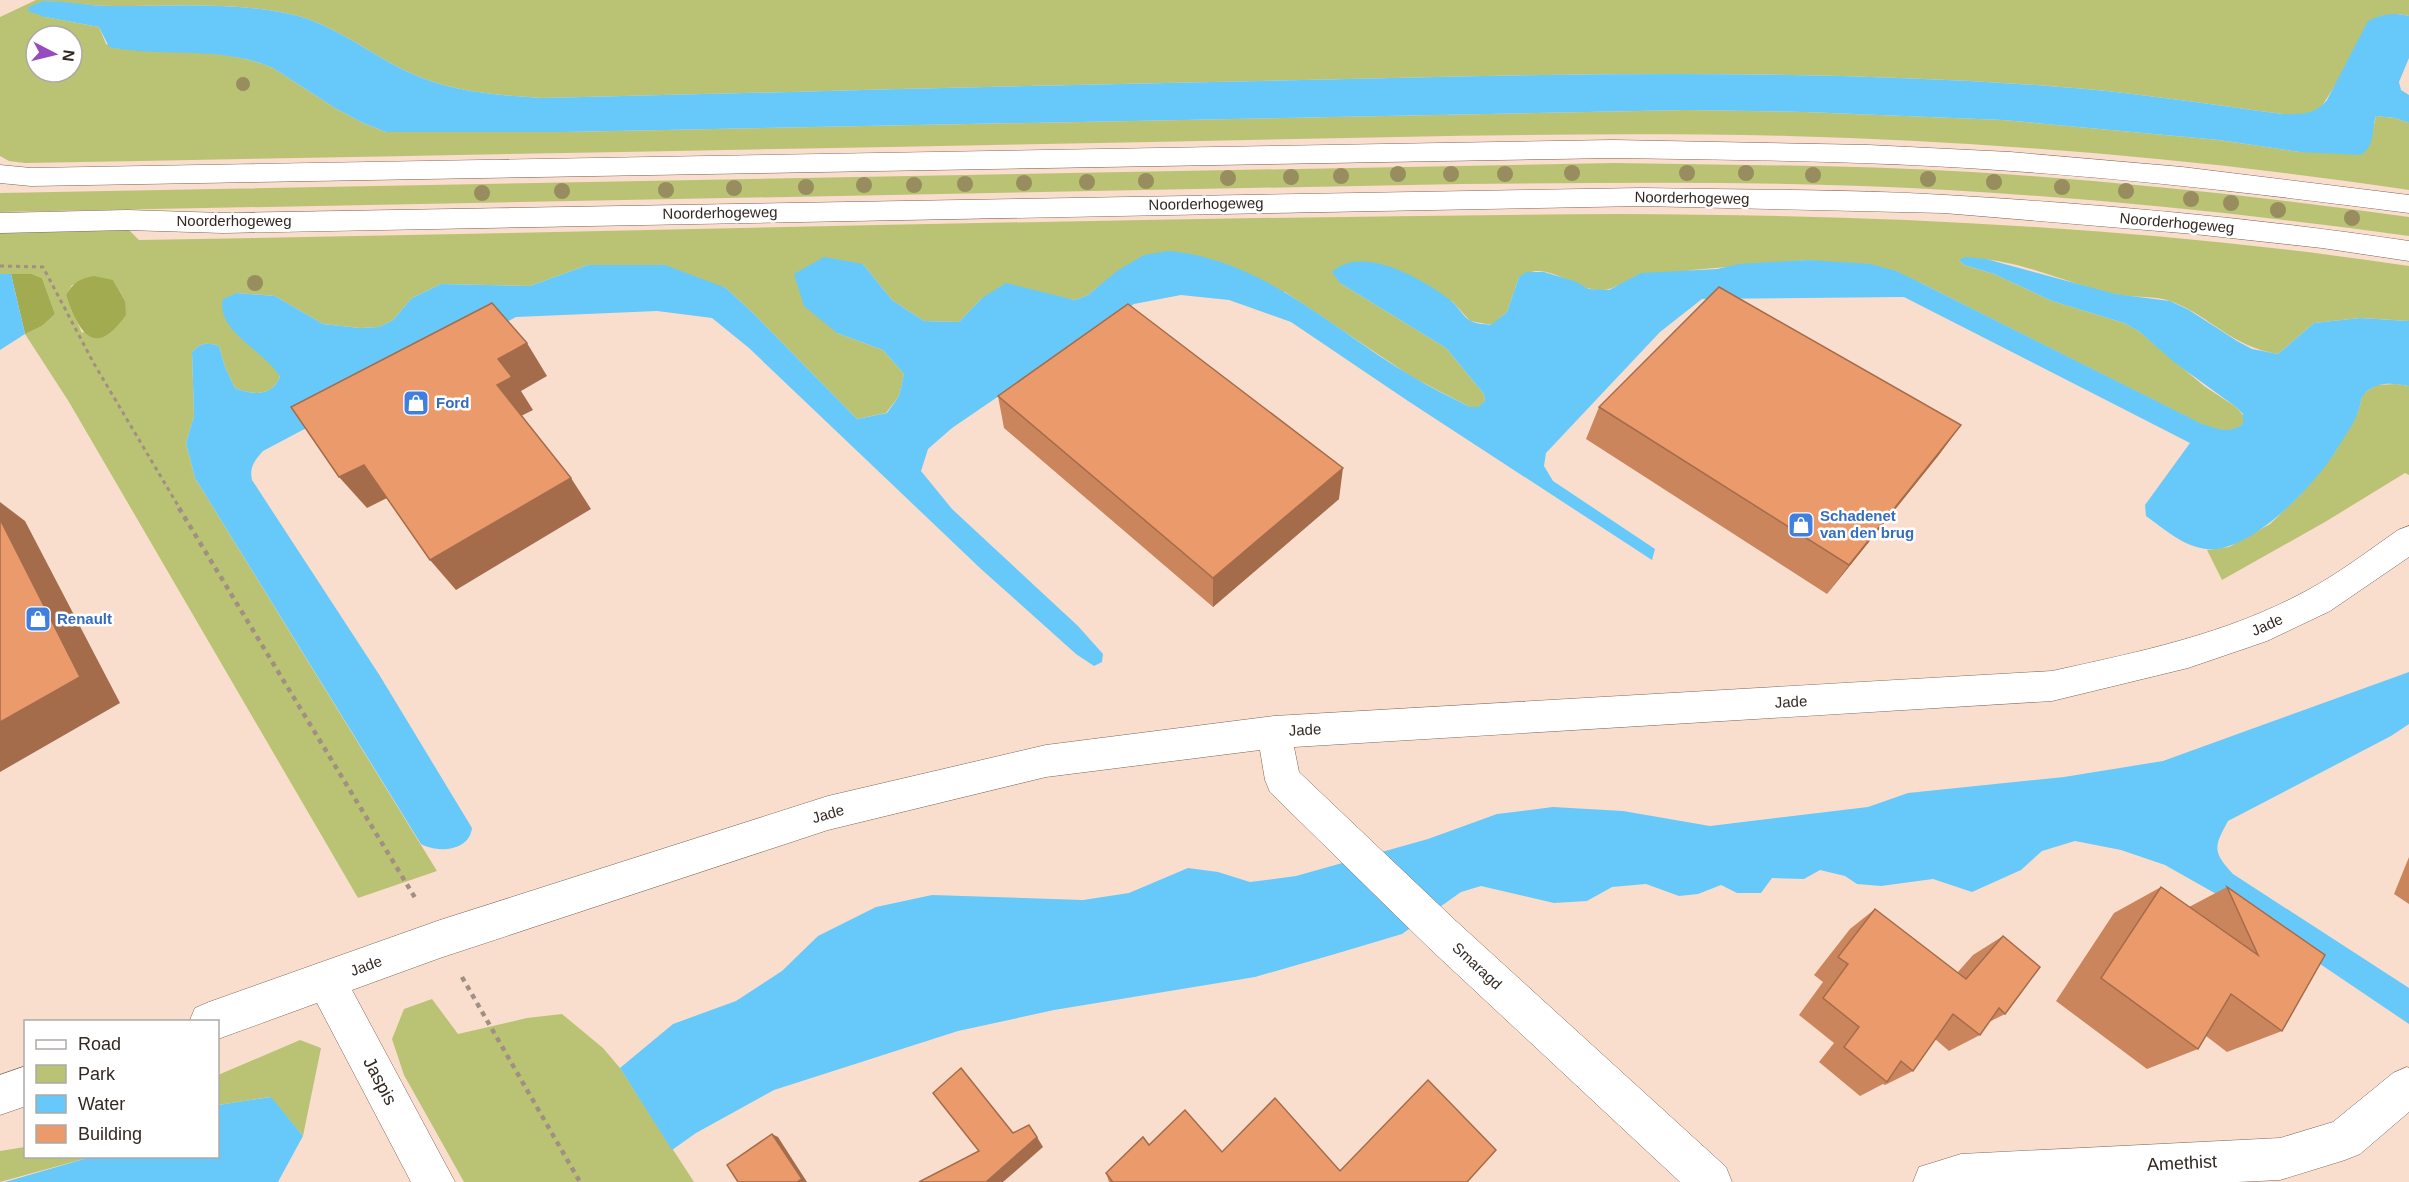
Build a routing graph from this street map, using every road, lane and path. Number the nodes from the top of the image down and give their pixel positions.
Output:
1 (0, 174) edge
2 (2409, 204) edge
3 (0, 223) edge
4 (2409, 251) edge
5 (0, 266) edge
6 (2402, 552) edge
7 (1274, 732) junction
8 (440, 939) junction
9 (326, 980) junction
10 (215, 1020) edge
11 (24, 1087) edge
12 (2409, 1088) edge
13 (0, 1095) edge
14 (434, 1182) edge
15 (580, 1182) edge
16 (1711, 1182) edge
17 (1934, 1182) edge

1 - 2 main road
3 - 4 main road, Noorderhogeweg
5 - 8 path
6 - 7 main road, Jade
7 - 8 main road, Jade
7 - 16 main road, Smaragd
8 - 9 main road, Jade
8 - 15 path
9 - 10 main road, Jade
9 - 14 main road, Jaspis
11 - 13 main road
12 - 17 main road, Amethist

